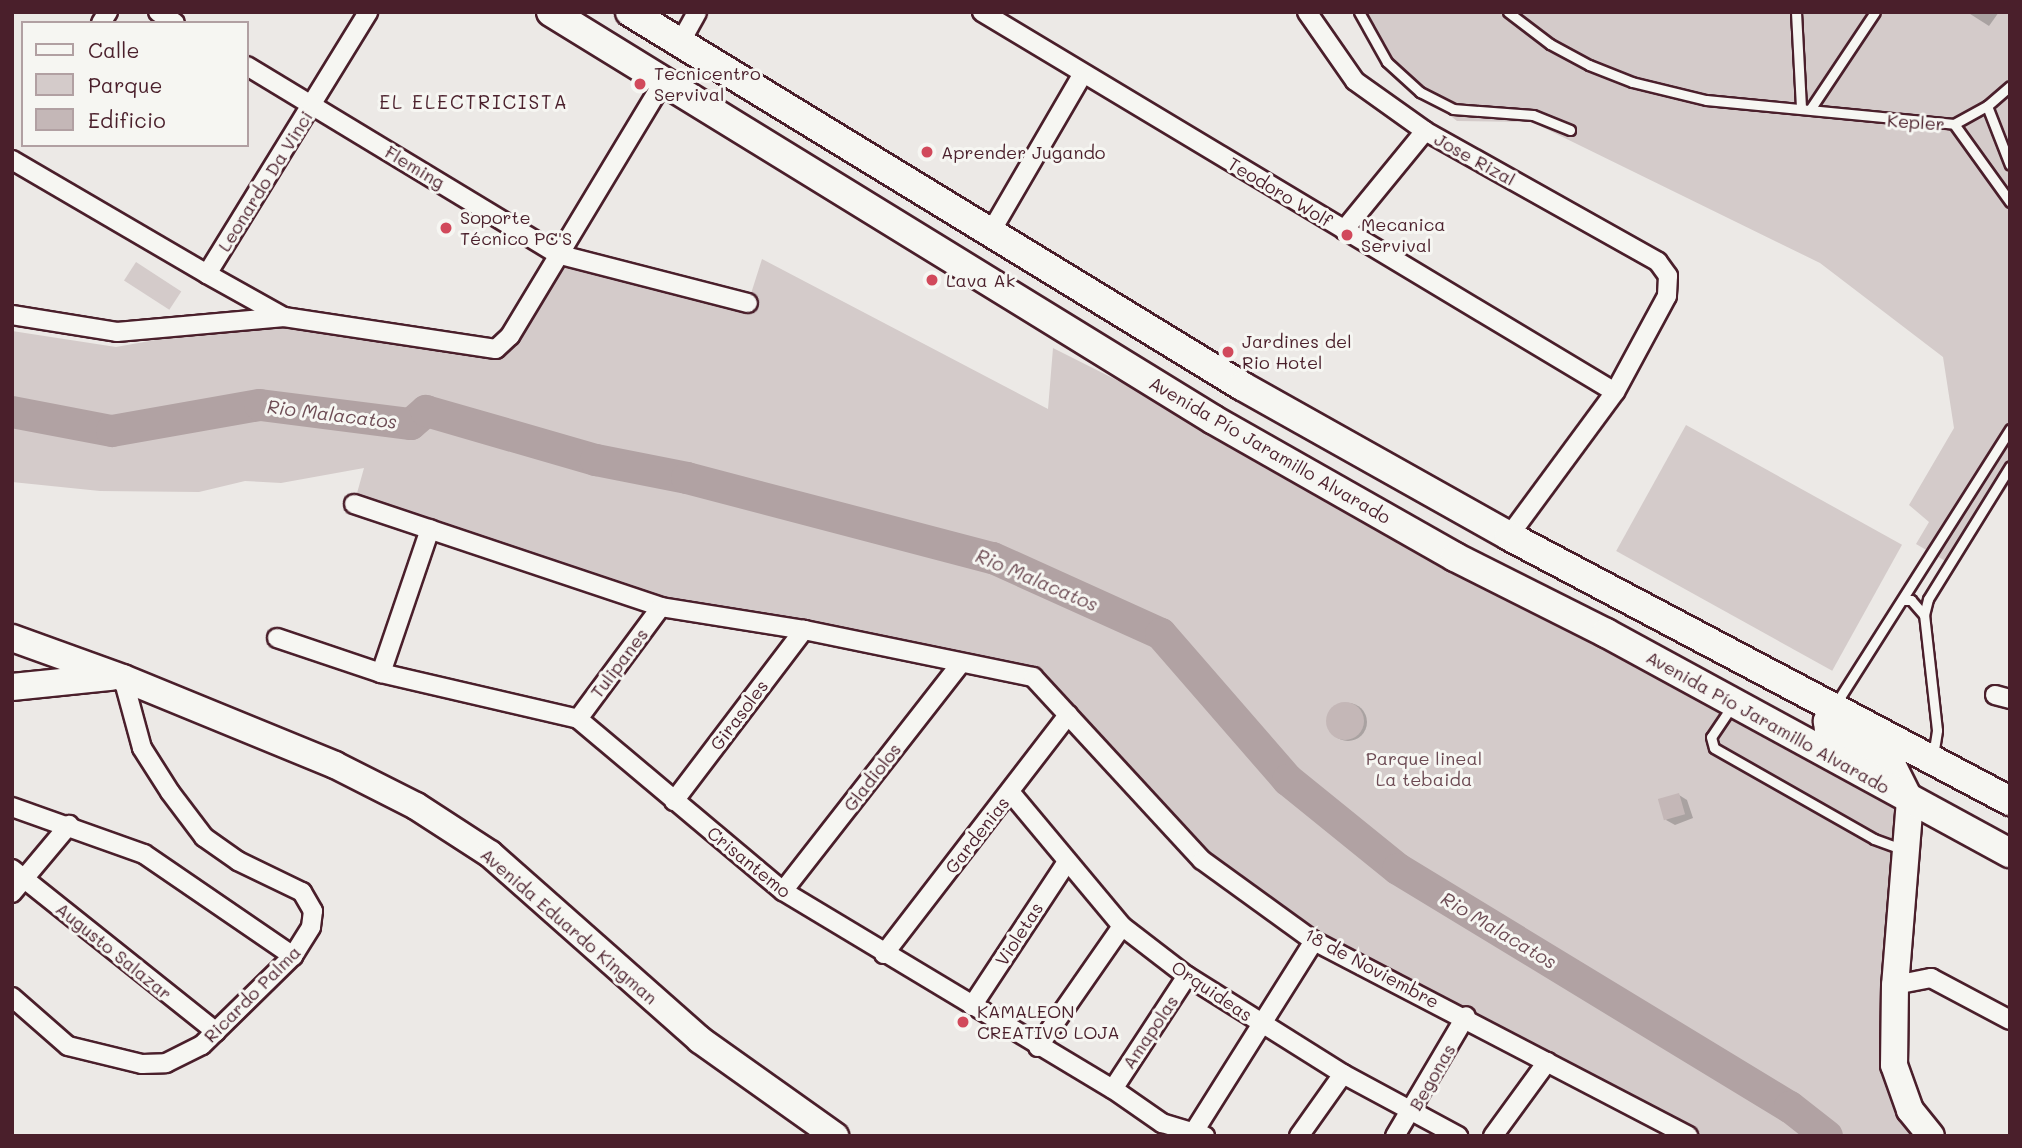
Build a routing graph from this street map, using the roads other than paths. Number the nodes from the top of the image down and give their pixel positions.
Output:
1 (368, 12) edge
2 (551, 12) edge
3 (630, 12) edge
4 (697, 12) edge
5 (982, 12) edge
6 (1307, 12) edge
7 (1359, 12) edge
8 (1508, 12) edge
9 (1796, 12) edge
10 (1875, 12) edge
11 (680, 43) junction
12 (248, 67) edge
13 (1082, 75) junction
14 (663, 82) junction
15 (2010, 86) edge
16 (313, 105) junction
17 (1987, 106) junction
18 (1806, 108) junction
19 (1954, 124) junction
20 (1570, 130) dead end
21 (1425, 131) junction
22 (12, 160) edge
23 (2010, 165) edge
24 (2010, 202) edge
25 (1344, 230) junction
26 (989, 235) junction
27 (557, 254) junction
28 (207, 274) junction
29 (748, 303) dead end
30 (12, 315) edge
31 (284, 317) junction
32 (1615, 392) junction
33 (2010, 429) edge
34 (2010, 466) edge
35 (354, 504) dead end
36 (430, 529) junction
37 (1508, 536) junction
38 (1903, 600) junction
39 (661, 607) junction
40 (1924, 615) junction
41 (804, 630) junction
42 (12, 638) edge
43 (277, 638) dead end
44 (961, 663) junction
45 (381, 673) junction
46 (120, 677) junction
47 (12, 687) edge
48 (1735, 702) junction
49 (1834, 707) junction
50 (1068, 715) junction
51 (578, 719) junction
52 (1933, 758) junction
53 (1010, 792) junction
54 (1910, 800) junction
55 (674, 801) junction
56 (2010, 801) edge
57 (12, 807) edge
58 (69, 825) junction
59 (1906, 850) junction
60 (2010, 853) edge
61 (1067, 862) junction
62 (16, 880) edge
63 (783, 891) junction
64 (1122, 926) junction
65 (1314, 941) junction
66 (884, 954) junction
67 (293, 956) junction
68 (1187, 976) junction
69 (1895, 985) junction
70 (12, 997) edge
71 (972, 1006) junction
72 (1466, 1016) junction
73 (2010, 1020) edge
74 (1261, 1024) junction
75 (216, 1032) junction
76 (1038, 1047) junction
77 (1547, 1062) junction
78 (1343, 1074) junction
79 (1112, 1088) junction
80 (1413, 1110) junction
81 (806, 1125) edge
82 (1167, 1130) edge
83 (1200, 1133) edge
84 (835, 1136) edge
85 (1299, 1136) edge
86 (1395, 1136) edge
87 (1458, 1136) edge
88 (1493, 1136) edge
89 (1688, 1136) edge
90 (1931, 1136) edge

1 - 16 street, Leonardo Da Vinci
2 - 14 main road, Avenida Pío Jaramillo Alvarado
3 - 11 main road
4 - 11 street
5 - 13 street, Teodoro Wolf
6 - 21 street, Jose Rizal
7 - 20 lane
8 - 18 lane, Kepler
9 - 18 lane
10 - 18 lane
11 - 26 main road
12 - 16 street, Fleming
13 - 25 street, Teodoro Wolf
13 - 26 street
14 - 27 street
14 - 48 main road, Avenida Pío Jaramillo Alvarado
15 - 17 lane, Kepler
16 - 27 street, Fleming
16 - 28 street, Leonardo Da Vinci
17 - 19 lane, Kepler
17 - 23 lane
18 - 19 lane, Kepler
19 - 24 lane
21 - 25 street
21 - 32 street, Jose Rizal
22 - 28 street
25 - 32 street, Teodoro Wolf
26 - 37 main road
27 - 29 street, Fleming
27 - 31 street
28 - 31 street
30 - 31 street
32 - 37 street
33 - 38 lane
34 - 40 lane
35 - 36 street, 18 de Noviembre
36 - 39 street, 18 de Noviembre
36 - 45 street
37 - 49 main road
38 - 40 lane
38 - 49 lane
39 - 41 street, 18 de Noviembre
39 - 51 street, Tulipanes
40 - 52 lane
41 - 44 street, 18 de Noviembre
41 - 55 street, Girasoles
42 - 46 main road, Avenida Eduardo Kingman
43 - 45 street, Crisantemo
44 - 50 street, 18 de Noviembre
44 - 63 street, Gladiolos
45 - 51 street, Crisantemo
46 - 47 main road
46 - 67 street, Ricardo Palma
46 - 81 main road, Avenida Eduardo Kingman
48 - 54 main road, Avenida Pío Jaramillo Alvarado
48 - 59 lane
49 - 52 main road
49 - 54 main road
50 - 53 street, Gardenias
50 - 65 street, 18 de Noviembre
51 - 55 street, Crisantemo
52 - 56 main road
53 - 61 street, Orquideas
53 - 66 street, Gardenias
54 - 59 main road
54 - 60 main road, Avenida Pío Jaramillo Alvarado
55 - 63 street, Crisantemo
57 - 58 street
58 - 62 street
58 - 67 street
59 - 69 main road
61 - 64 street, Orquideas
61 - 71 street, Violetas
62 - 75 street, Augusto Salazar
63 - 66 street, Crisantemo
64 - 68 street, Orquideas
64 - 76 street
65 - 72 street, 18 de Noviembre
65 - 74 street
66 - 71 street, Crisantemo
67 - 75 street, Ricardo Palma
68 - 74 street, Orquideas
68 - 79 street, Amapolas
69 - 73 street
69 - 90 main road
70 - 75 street, Ricardo Palma
71 - 76 street, Crisantemo
72 - 77 street, 18 de Noviembre
72 - 80 street, Begonas
74 - 78 street, Orquideas
74 - 83 street
76 - 79 street, Crisantemo
77 - 88 street
77 - 89 street, 18 de Noviembre
78 - 80 street, Orquideas
78 - 85 street
79 - 82 street, Crisantemo
80 - 86 street, Begonas
80 - 87 street, Orquideas
81 - 84 main road, Avenida Eduardo Kingman
82 - 83 street, Crisantemo

